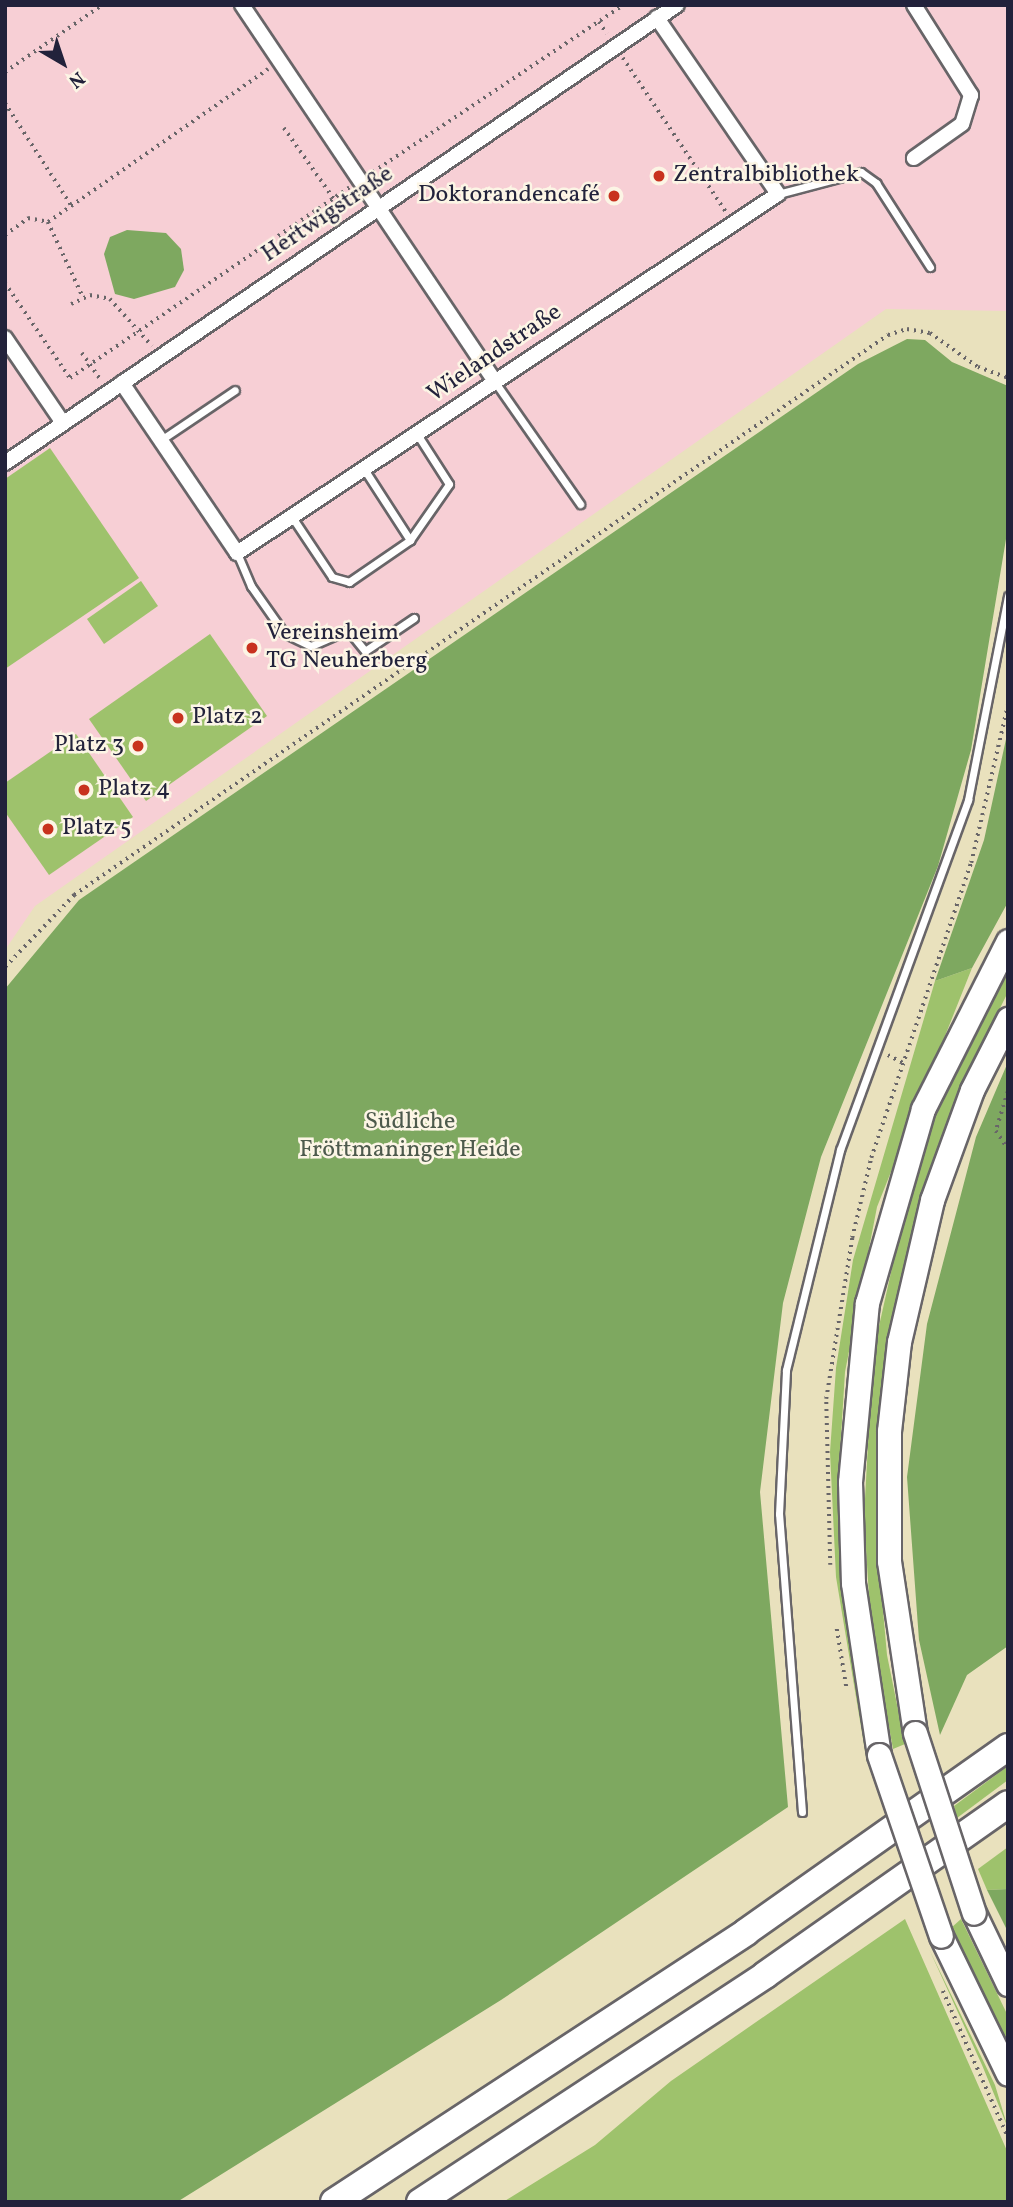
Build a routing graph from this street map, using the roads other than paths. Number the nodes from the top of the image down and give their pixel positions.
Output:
1 (242, 5) edge
2 (677, 5) edge
3 (914, 5) edge
4 (657, 18) junction
5 (914, 158) dead end
6 (778, 194) junction
7 (379, 208) junction
8 (930, 267) dead end
9 (5, 338) edge
10 (495, 382) junction
11 (122, 383) junction
12 (236, 390) dead end
13 (63, 424) junction
14 (416, 434) junction
15 (161, 440) junction
16 (5, 463) edge
17 (363, 468) junction
18 (580, 504) dead end
19 (292, 517) junction
20 (410, 540) junction
21 (237, 553) junction
22 (1008, 596) edge
23 (414, 618) dead end
24 (1008, 941) edge
25 (1008, 1019) edge
26 (1008, 1747) edge
27 (1008, 1804) edge
28 (802, 1812) dead end
29 (1008, 1984) edge
30 (1008, 2074) edge
31 (334, 2202) edge
32 (420, 2202) edge

1 - 7 street
2 - 4 street, Hertwigstraße
3 - 5 street
4 - 6 street
4 - 7 street, Hertwigstraße
6 - 8 lane
6 - 10 street, Wielandstraße
7 - 10 street
7 - 11 street, Hertwigstraße
9 - 13 street
10 - 14 street, Wielandstraße
10 - 18 lane
11 - 13 street, Hertwigstraße
11 - 15 street
12 - 15 lane
13 - 16 street, Hertwigstraße
14 - 17 street, Wielandstraße
14 - 20 lane
15 - 21 street
17 - 19 street, Wielandstraße
17 - 20 lane
19 - 20 lane
19 - 21 street, Wielandstraße
21 - 23 lane
22 - 28 lane
24 - 30 main road, bridge
25 - 29 main road, bridge
26 - 31 highway
27 - 32 highway

